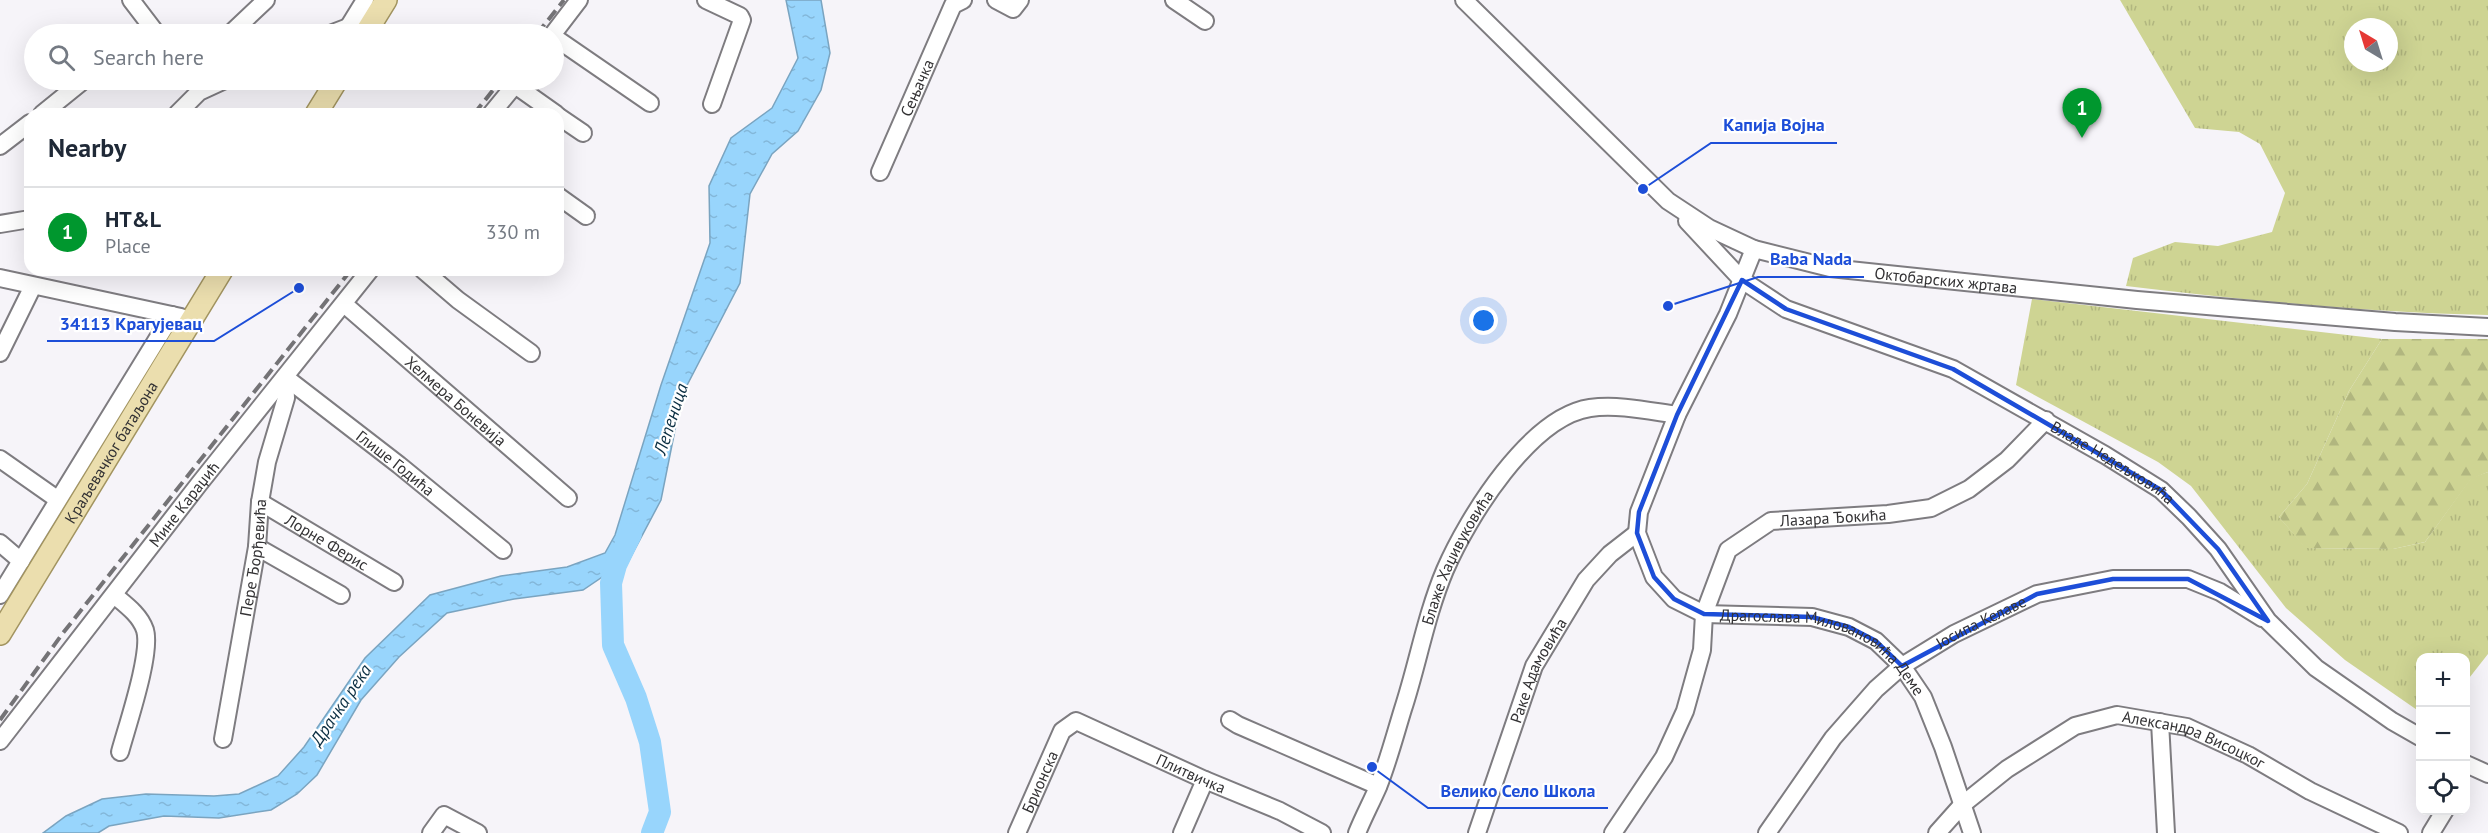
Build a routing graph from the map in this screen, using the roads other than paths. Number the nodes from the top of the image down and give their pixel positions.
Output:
1 (131, 0) edge
2 (266, 0) edge
3 (579, 0) edge
4 (706, 0) edge
5 (996, 0) edge
6 (1020, 0) edge
7 (1173, 0) edge
8 (1464, 0) edge
9 (954, 2) edge
10 (376, 5) edge
11 (1205, 21) dead end
12 (145, 24) edge
13 (241, 24) edge
14 (362, 24) edge
15 (562, 24) edge
16 (564, 44) edge
17 (72, 90) edge
18 (193, 90) edge
19 (331, 90) edge
20 (510, 90) edge
21 (527, 90) edge
22 (650, 103) dead end
23 (712, 104) dead end
24 (49, 108) edge
25 (181, 108) edge
26 (320, 108) edge
27 (496, 108) edge
28 (549, 108) edge
29 (564, 120) edge
30 (24, 128) edge
31 (583, 133) dead end
32 (0, 146) edge
33 (880, 172) dead end
34 (564, 200) edge
35 (1668, 201) junction
36 (586, 216) dead end
37 (24, 220) edge
38 (0, 224) edge
39 (1754, 249) junction
40 (217, 276) edge
41 (365, 276) edge
42 (430, 276) edge
43 (0, 278) edge
44 (1742, 280) junction
45 (33, 285) junction
46 (344, 304) junction
47 (182, 318) junction
48 (2488, 327) edge
49 (0, 353) edge
50 (531, 353) dead end
51 (285, 377) junction
52 (1677, 415) junction
53 (2046, 420) junction
54 (0, 459) edge
55 (568, 498) dead end
56 (57, 499) junction
57 (261, 502) junction
58 (1637, 533) junction
59 (0, 543) edge
60 (257, 547) junction
61 (503, 550) dead end
62 (21, 561) junction
63 (394, 582) dead end
64 (0, 595) edge
65 (114, 595) junction
66 (341, 595) dead end
67 (1704, 614) junction
68 (2268, 621) junction
69 (0, 634) edge
70 (1902, 666) junction
71 (1230, 720) dead end
72 (2160, 722) junction
73 (1062, 731) joint
74 (2416, 734) edge
75 (223, 739) dead end
76 (0, 741) edge
77 (120, 752) dead end
78 (2470, 770) edge
79 (2488, 774) edge
80 (1205, 780) junction
81 (1378, 786) junction
82 (1962, 805) junction
83 (2442, 815) edge
84 (431, 833) edge
85 (478, 833) edge
86 (1017, 833) edge
87 (1182, 833) edge
88 (1322, 833) edge
89 (1357, 833) edge
90 (1477, 833) edge
91 (1613, 833) edge
92 (1767, 833) edge
93 (1937, 833) edge
94 (1971, 833) edge
95 (2166, 833) edge
96 (2399, 833) edge
97 (2431, 833) edge

1 - 12 street
2 - 13 street
3 - 15 street
4 - 23 street
5 - 6 street
7 - 11 street
8 - 35 street, Октобарских жртава
9 - 33 street, Сењачка
10 - 14 main road
16 - 22 street
17 - 24 street
18 - 25 street
19 - 26 main road
20 - 27 street
21 - 28 street
29 - 31 street
30 - 32 street
34 - 36 street
35 - 39 street, Октобарских жртава
35 - 44 street, Владе Недељковића
37 - 38 street
39 - 44 street
39 - 48 street, Октобарских жртава
40 - 47 main road, Краљевачког батаљона
41 - 46 street, Мине Караџић
42 - 50 street
43 - 45 street
44 - 52 street
44 - 53 street, Владе Недељковића
45 - 47 street
45 - 49 street
46 - 51 street, Мине Караџић
46 - 55 street, Хелмера Боневија
47 - 56 street
47 - 69 main road, Краљевачког батаљона
51 - 57 street, Пере Ђорђевића
51 - 61 street, Глише Годића
51 - 65 street, Мине Караџић
52 - 58 street
52 - 81 street, Блаже Хаџивуковића
53 - 67 street, Лазара Ђокића
53 - 68 street, Владе Недељковића
54 - 56 street
56 - 62 street
57 - 60 street, Пере Ђорђевића
57 - 63 street, Лорне Ферис
58 - 67 street, Драгослава Миловановића Деме
58 - 90 street, Раке Адамовића
59 - 62 street
60 - 66 street
60 - 75 street, Пере Ђорђевића
62 - 64 street
65 - 76 street, Мине Караџић
65 - 77 street
67 - 70 street, Драгослава Миловановића Деме
67 - 91 street, Лазара Ђокића
68 - 70 street, Јосипа Келаве
68 - 74 street, Владе Недељковића
70 - 82 street, Драгослава Миловановића Деме
70 - 92 street, Јосипа Келаве
71 - 81 street
72 - 82 street, Александра Висоцког
72 - 95 street
72 - 96 street, Александра Висоцког
73 - 80 street, Плитвичка
73 - 86 street, Брионска
78 - 79 street
80 - 87 street
80 - 88 street, Плитвичка
81 - 89 street, Блаже Хаџивуковића
82 - 93 street, Александра Висоцког
82 - 94 street, Драгослава Миловановића Деме
83 - 97 street
84 - 85 street

